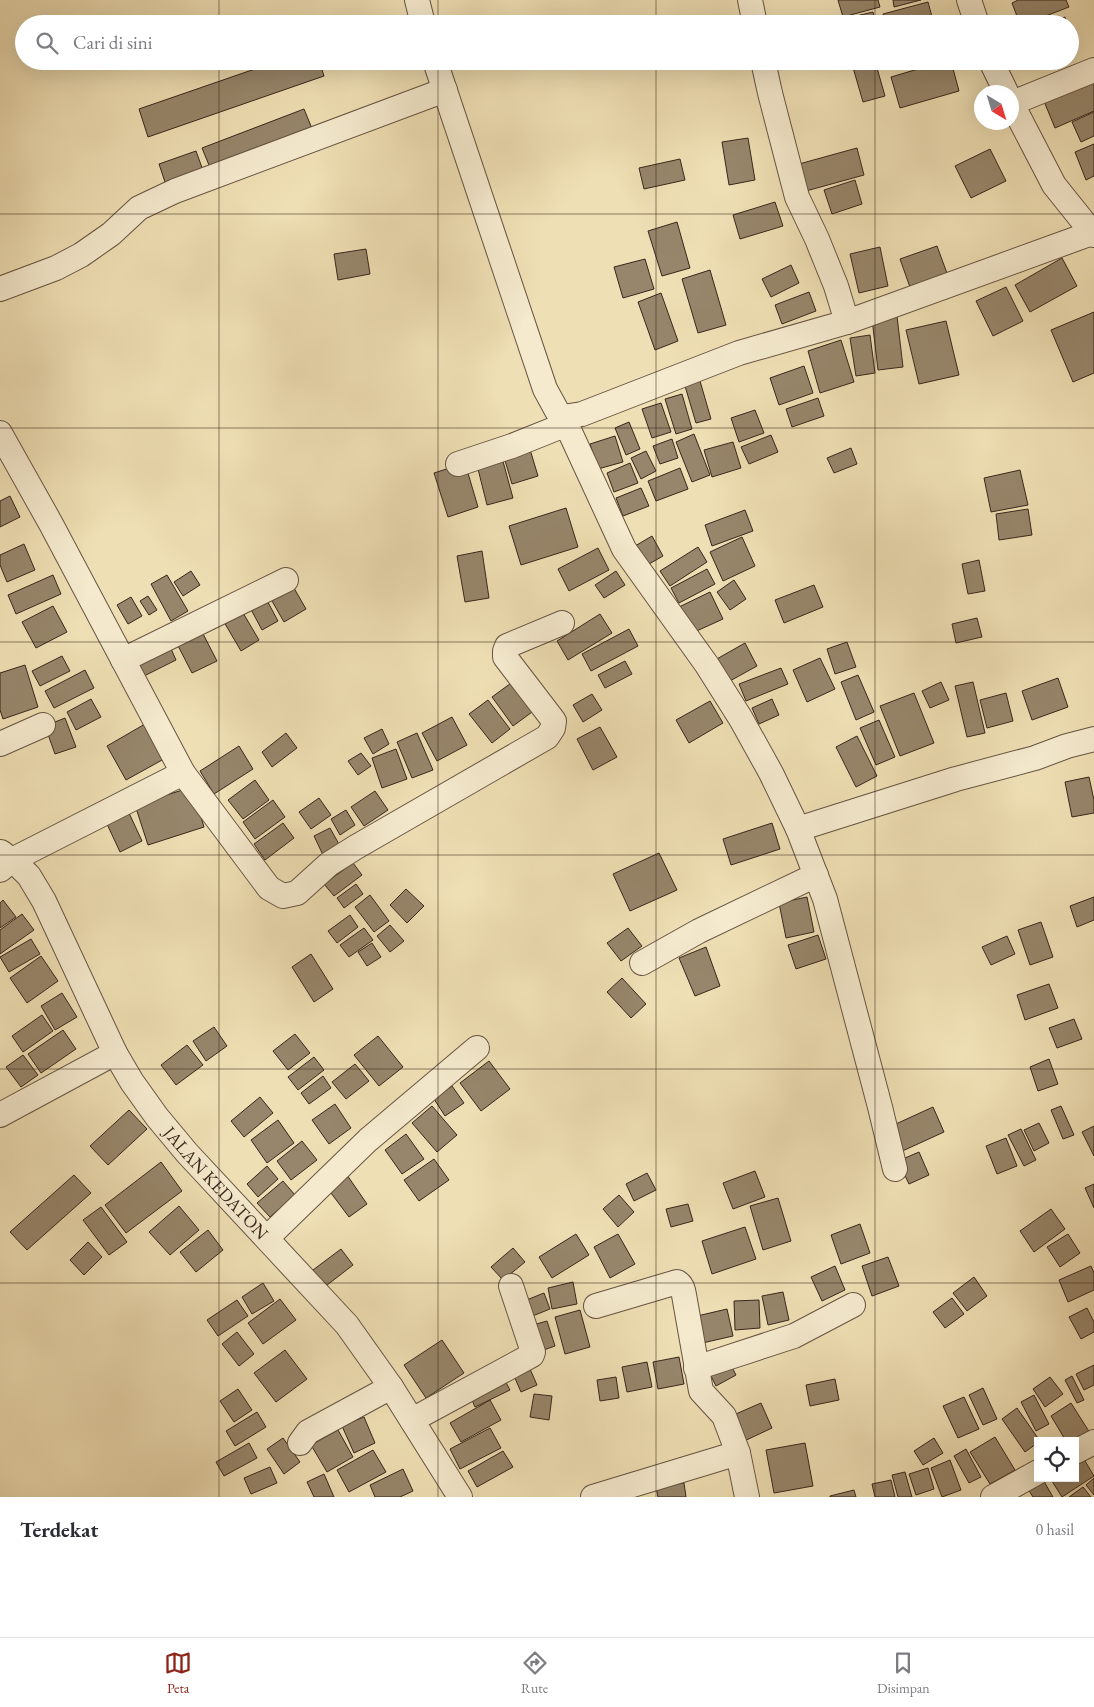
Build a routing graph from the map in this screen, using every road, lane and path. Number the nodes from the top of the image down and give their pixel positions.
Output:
1 (417, 0) edge
2 (750, 0) edge
3 (969, 0) edge
4 (421, 15) edge
5 (753, 15) edge
6 (974, 15) edge
7 (438, 70) edge
8 (765, 70) edge
9 (995, 70) edge
10 (1094, 70) edge
11 (1003, 85) edge
12 (444, 90) junction
13 (1019, 101) edge
14 (1019, 118) edge
15 (1093, 234) edge
16 (0, 289) edge
17 (847, 322) junction
18 (565, 421) junction
19 (0, 433) edge
20 (458, 464) dead end
21 (286, 580) dead end
22 (562, 623) dead end
23 (123, 660) junction
24 (43, 725) dead end
25 (1094, 740) edge
26 (0, 744) edge
27 (183, 773) junction
28 (798, 829) junction
29 (4, 861) edge
30 (816, 875) junction
31 (642, 963) dead end
32 (477, 1048) dead end
33 (115, 1053) junction
34 (0, 1115) edge
35 (895, 1169) dead end
36 (267, 1238) junction
37 (511, 1286) dead end
38 (853, 1305) dead end
39 (596, 1306) dead end
40 (696, 1368) junction
41 (391, 1387) junction
42 (412, 1420) junction
43 (1094, 1442) edge
44 (300, 1443) dead end
45 (1079, 1450) edge
46 (738, 1453) junction
47 (1034, 1474) edge
48 (460, 1497) edge
49 (593, 1497) edge
50 (747, 1497) edge
51 (993, 1497) edge

1 - 4 street
2 - 5 street
3 - 6 street
7 - 12 street
8 - 17 street
9 - 11 street
10 - 13 street
12 - 16 street
12 - 18 street
14 - 15 street
15 - 17 street
17 - 18 street
18 - 20 street
18 - 28 street
19 - 23 street
21 - 23 street
22 - 27 street
23 - 27 street
24 - 26 street
25 - 28 street
27 - 29 street
28 - 30 street
29 - 33 street, JALAN KEDATON
30 - 31 street
30 - 35 street
32 - 36 street
33 - 34 street
33 - 36 street, JALAN KEDATON
36 - 41 street, JALAN KEDATON
37 - 42 street
38 - 40 street
39 - 40 street
40 - 46 street
41 - 42 street, JALAN KEDATON
41 - 44 street
42 - 48 street, JALAN KEDATON
43 - 45 street
46 - 49 street
46 - 50 street
47 - 51 street

